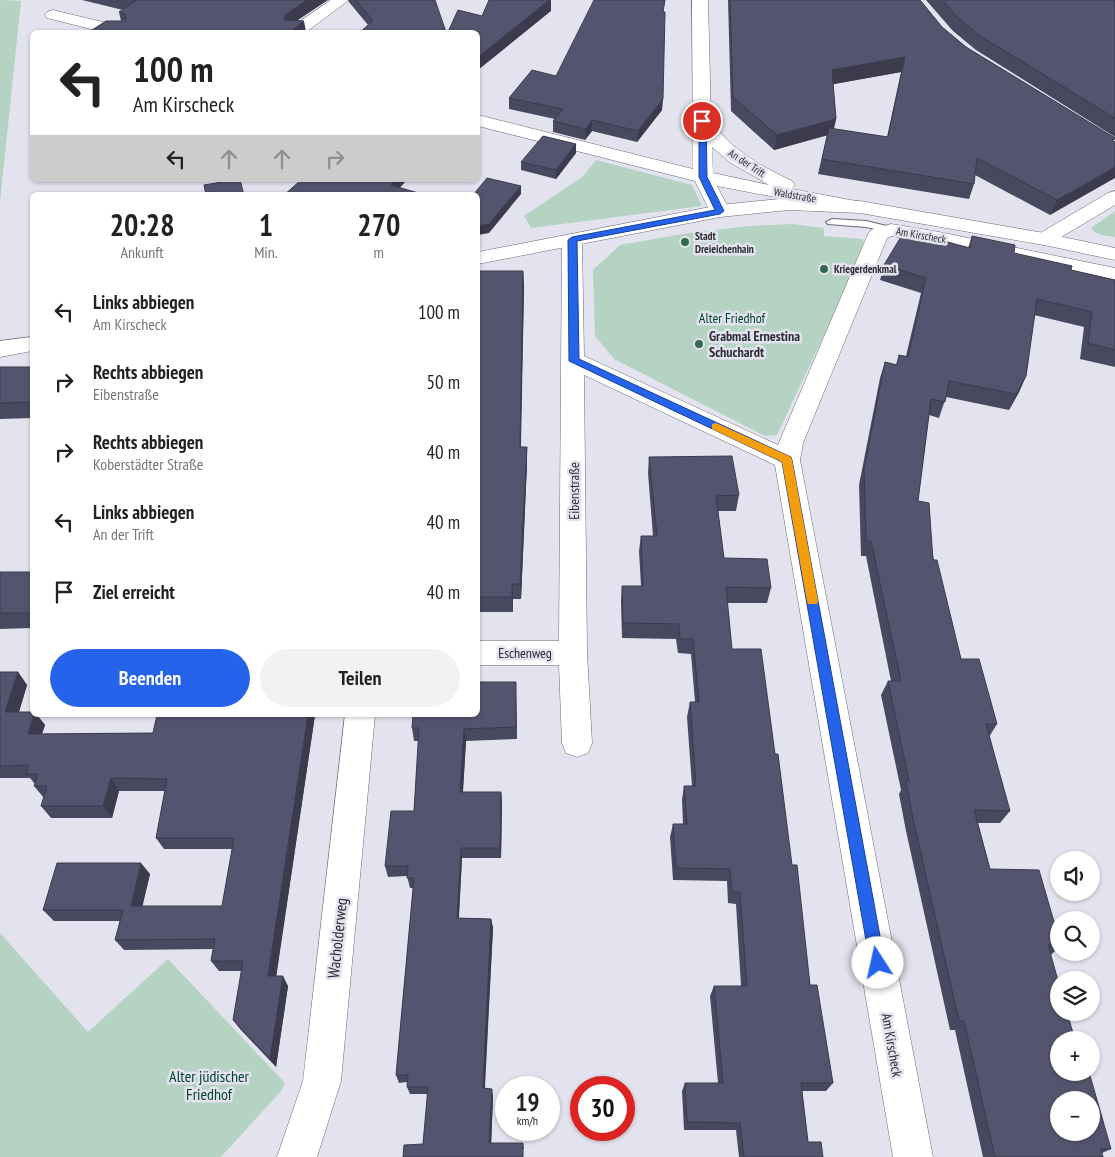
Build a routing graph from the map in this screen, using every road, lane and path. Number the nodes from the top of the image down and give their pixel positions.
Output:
1 (341, 0) edge
2 (700, 0) edge
3 (53, 15) dead end
4 (113, 30) edge
5 (299, 30) edge
6 (480, 121) edge
7 (702, 121) junction
8 (703, 177) junction
9 (1115, 197) edge
10 (860, 207) junction
11 (720, 211) junction
12 (832, 222) dead end
13 (891, 230) junction
14 (1044, 239) junction
15 (572, 240) junction
16 (1115, 254) edge
17 (480, 258) edge
18 (1115, 275) edge
19 (30, 344) edge
20 (0, 349) edge
21 (574, 361) junction
22 (787, 460) junction
23 (573, 653) junction
24 (480, 654) edge
25 (360, 717) edge
26 (576, 743) dead end
27 (297, 1157) edge
28 (913, 1157) edge

1 - 5 street
2 - 7 street
3 - 4 street
6 - 8 street, Waldstraße
7 - 8 street
7 - 10 street, An der Trift
8 - 10 street, Waldstraße
8 - 11 street
9 - 14 street
10 - 11 street
10 - 14 street, Waldstraße
11 - 15 street
12 - 13 lane
13 - 18 street, Am Kirscheck
13 - 22 street, Am Kirscheck
14 - 16 street, Waldstraße
15 - 17 street
15 - 21 street, Eibenstraße
19 - 20 street
21 - 22 street
21 - 23 street, Eibenstraße
22 - 28 street, Am Kirscheck
23 - 24 street, Eschenweg
23 - 26 street, Eibenstraße
25 - 27 street, Wacholderweg

